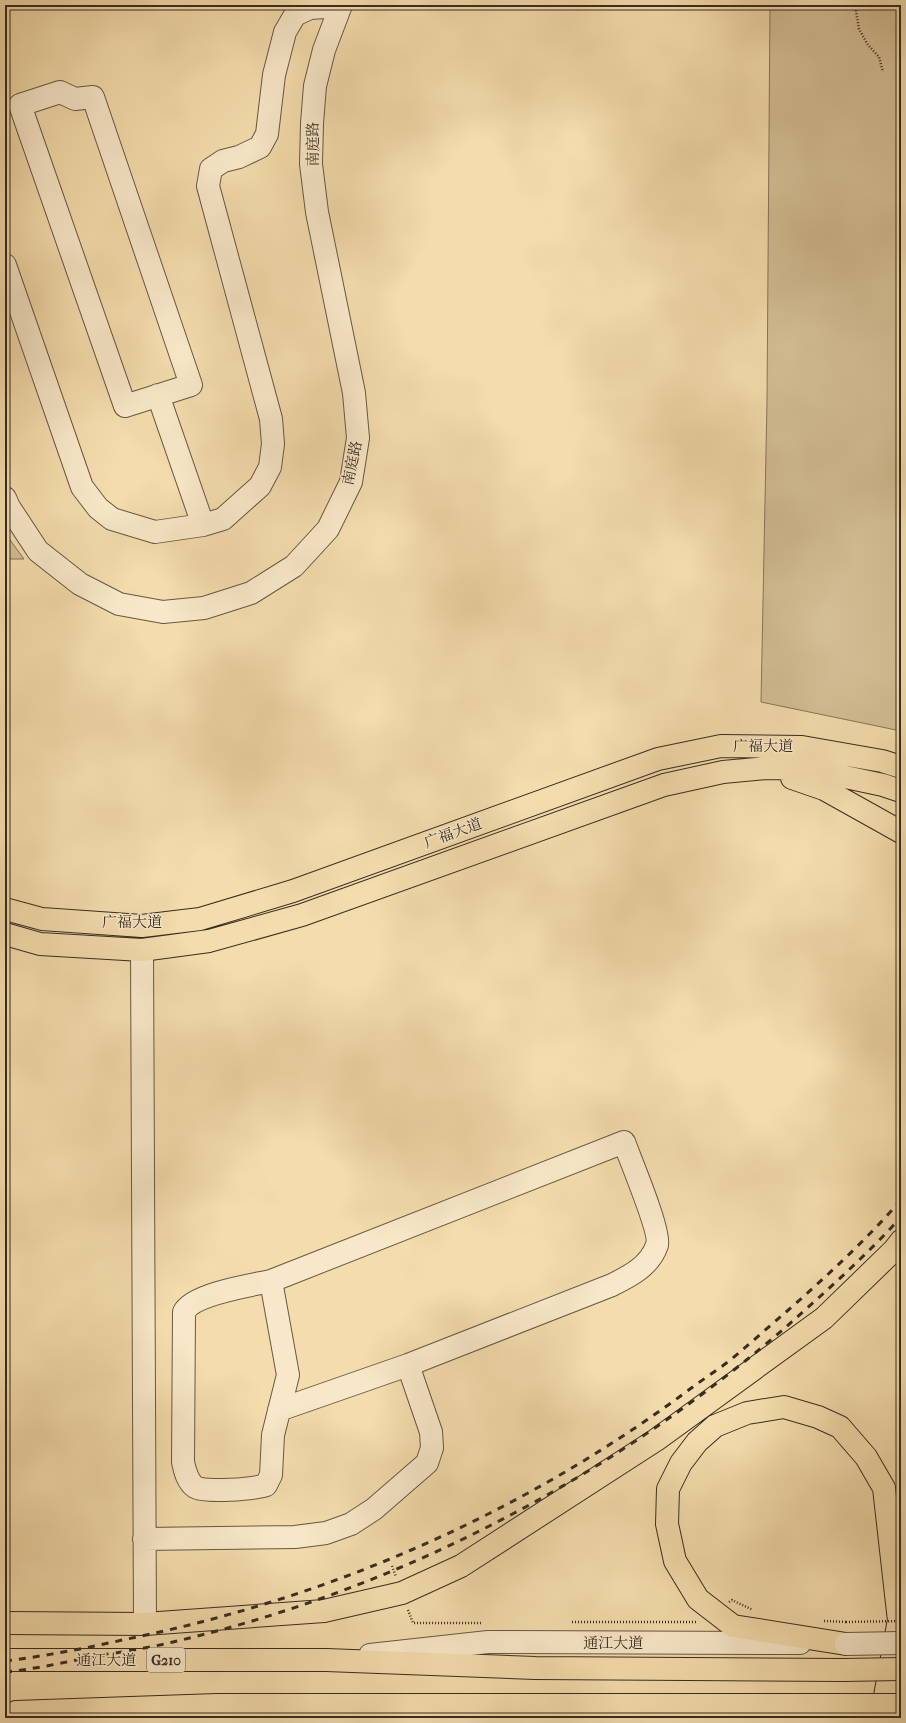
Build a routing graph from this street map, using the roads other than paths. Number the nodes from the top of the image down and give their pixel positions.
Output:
1 (341, 6) edge
2 (5, 266) edge
3 (158, 395) junction
4 (5, 498) edge
5 (203, 525) junction
6 (895, 762) edge
7 (767, 768) junction
8 (901, 791) edge
9 (901, 832) edge
10 (5, 908) edge
11 (5, 934) edge
12 (142, 950) junction
13 (901, 1241) edge
14 (271, 1281) junction
15 (408, 1365) junction
16 (279, 1410) junction
17 (144, 1539) junction
18 (900, 1617) edge
19 (5, 1622) edge
20 (145, 1624) junction
21 (901, 1643) edge
22 (846, 1644) junction
23 (5, 1660) edge
24 (326, 1660) junction
25 (901, 1670) edge
26 (901, 1705) edge
27 (5, 1714) edge
28 (38, 1718) edge
29 (881, 1718) edge

1 - 4 street, 南庭路
1 - 5 street
2 - 5 street
3 - 3 street
3 - 5 street
6 - 10 main road, 广福大道
7 - 8 main road, 广福大道
7 - 9 main road
7 - 12 main road, 广福大道
11 - 12 main road, 广福大道
12 - 17 street
13 - 20 main road
14 - 15 street
14 - 16 street
14 - 16 street
15 - 16 street
15 - 17 street
17 - 20 street
18 - 22 main road
18 - 29 main road
19 - 20 main road
21 - 22 street, 通江大道 / G210, bridge
22 - 24 street, 通江大道 / G210
23 - 24 main road, 通江大道 / G210
24 - 25 main road, 通江大道, bridge
26 - 27 main road, bridge
27 - 28 main road

